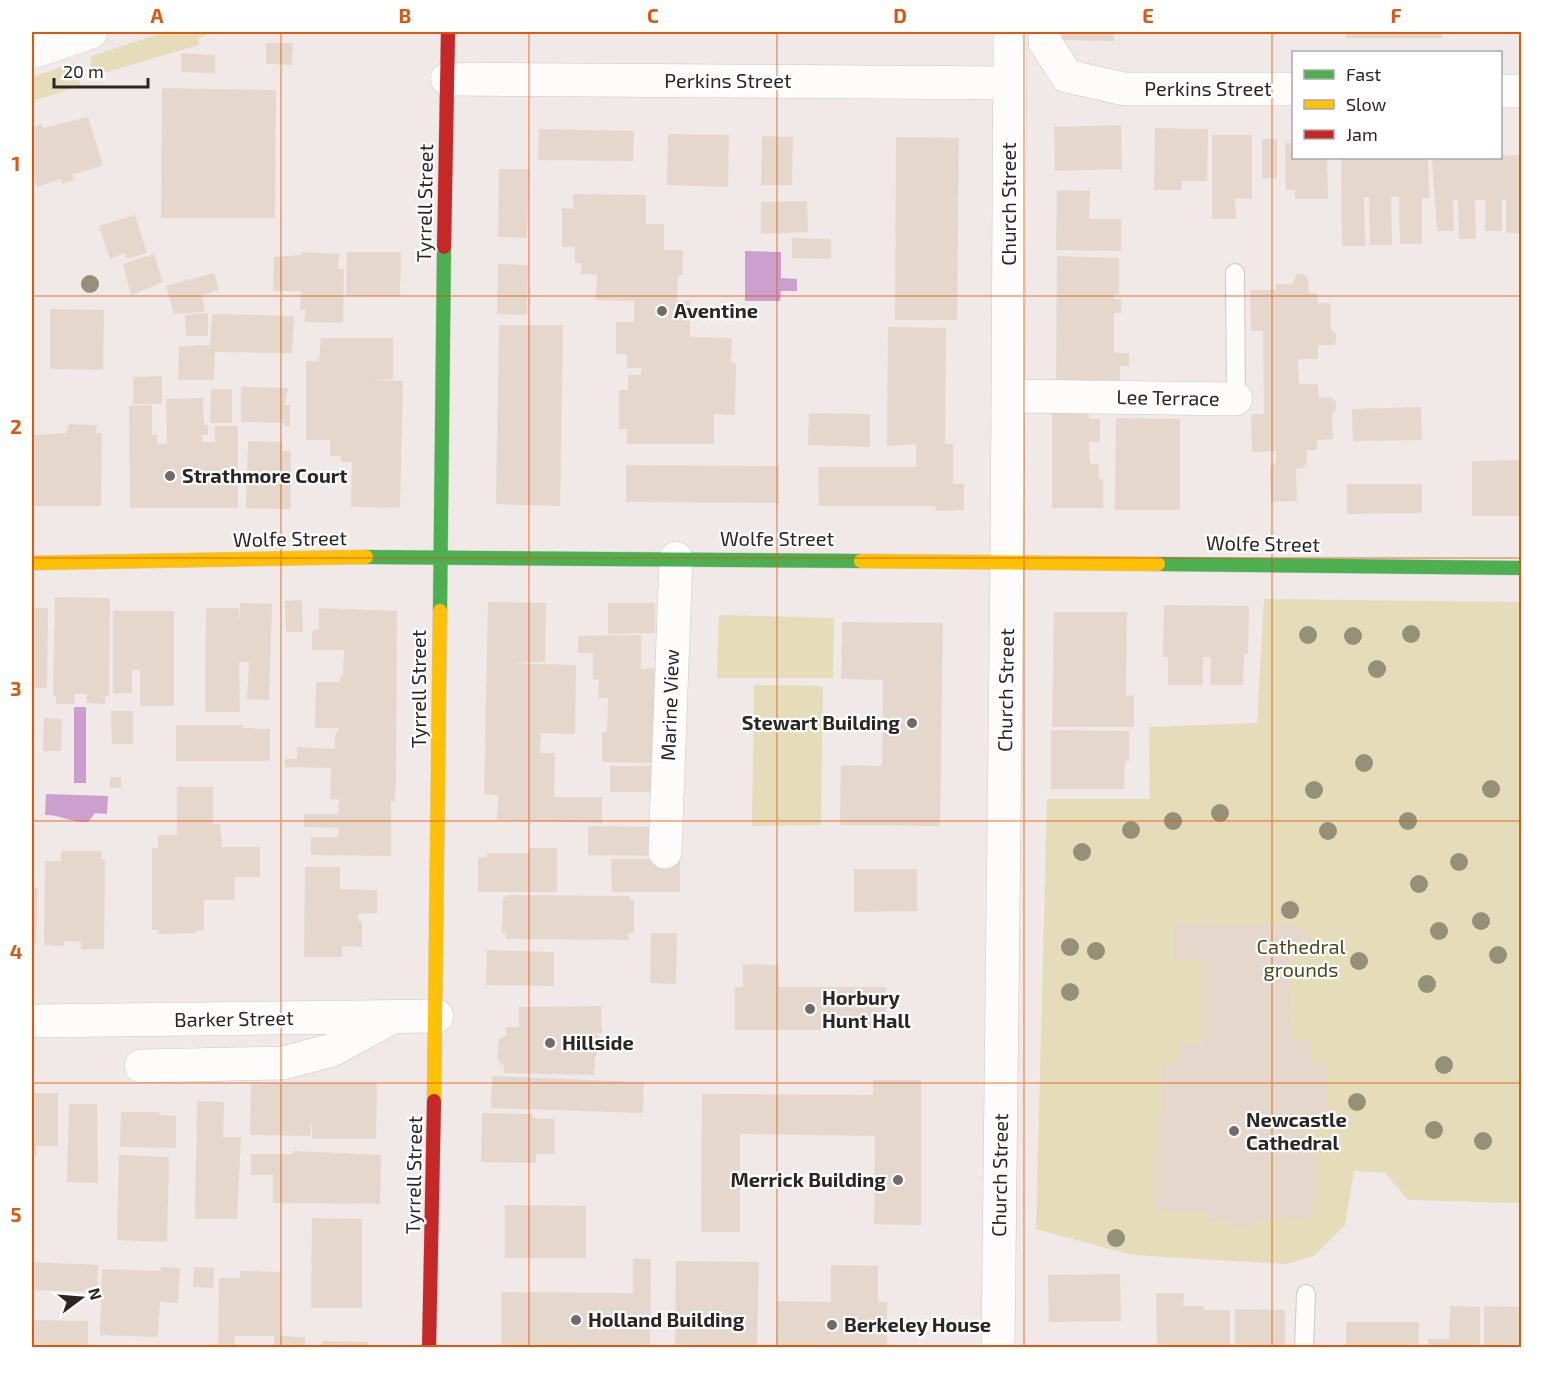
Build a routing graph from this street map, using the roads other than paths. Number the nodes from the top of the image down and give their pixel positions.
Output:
1 (91, 32) edge
2 (448, 32) edge
3 (1010, 32) edge
4 (1045, 32) edge
5 (32, 52) edge
6 (447, 79) junction
7 (1009, 84) junction
8 (1292, 88) edge
9 (1502, 91) edge
10 (1521, 91) edge
11 (1235, 273) dead end
12 (1008, 396) junction
13 (1236, 399) joint
14 (439, 556) junction
15 (676, 558) junction
16 (1007, 560) junction
17 (32, 563) edge
18 (1521, 568) edge
19 (665, 852) dead end
20 (437, 1016) junction
21 (393, 1017) junction
22 (32, 1021) edge
23 (141, 1066) dead end
24 (1306, 1294) dead end
25 (429, 1347) edge
26 (998, 1347) edge
27 (1304, 1347) edge

1 - 5 street
2 - 6 street, Tyrrell Street
3 - 7 street, Church Street
4 - 8 street, Perkins Street
6 - 7 street, Perkins Street
6 - 14 street, Tyrrell Street
7 - 12 street, Church Street
9 - 10 street
11 - 13 lane, Lee Terrace
12 - 13 street, Lee Terrace
12 - 16 street, Church Street
14 - 15 street, Wolfe Street
14 - 17 street, Wolfe Street
14 - 20 street, Tyrrell Street
15 - 16 street, Wolfe Street
15 - 19 street, Marine View
16 - 18 street, Wolfe Street
16 - 26 street, Church Street
20 - 21 street, Barker Street
20 - 25 street, Tyrrell Street
21 - 22 street, Barker Street
21 - 23 street
24 - 27 lane

